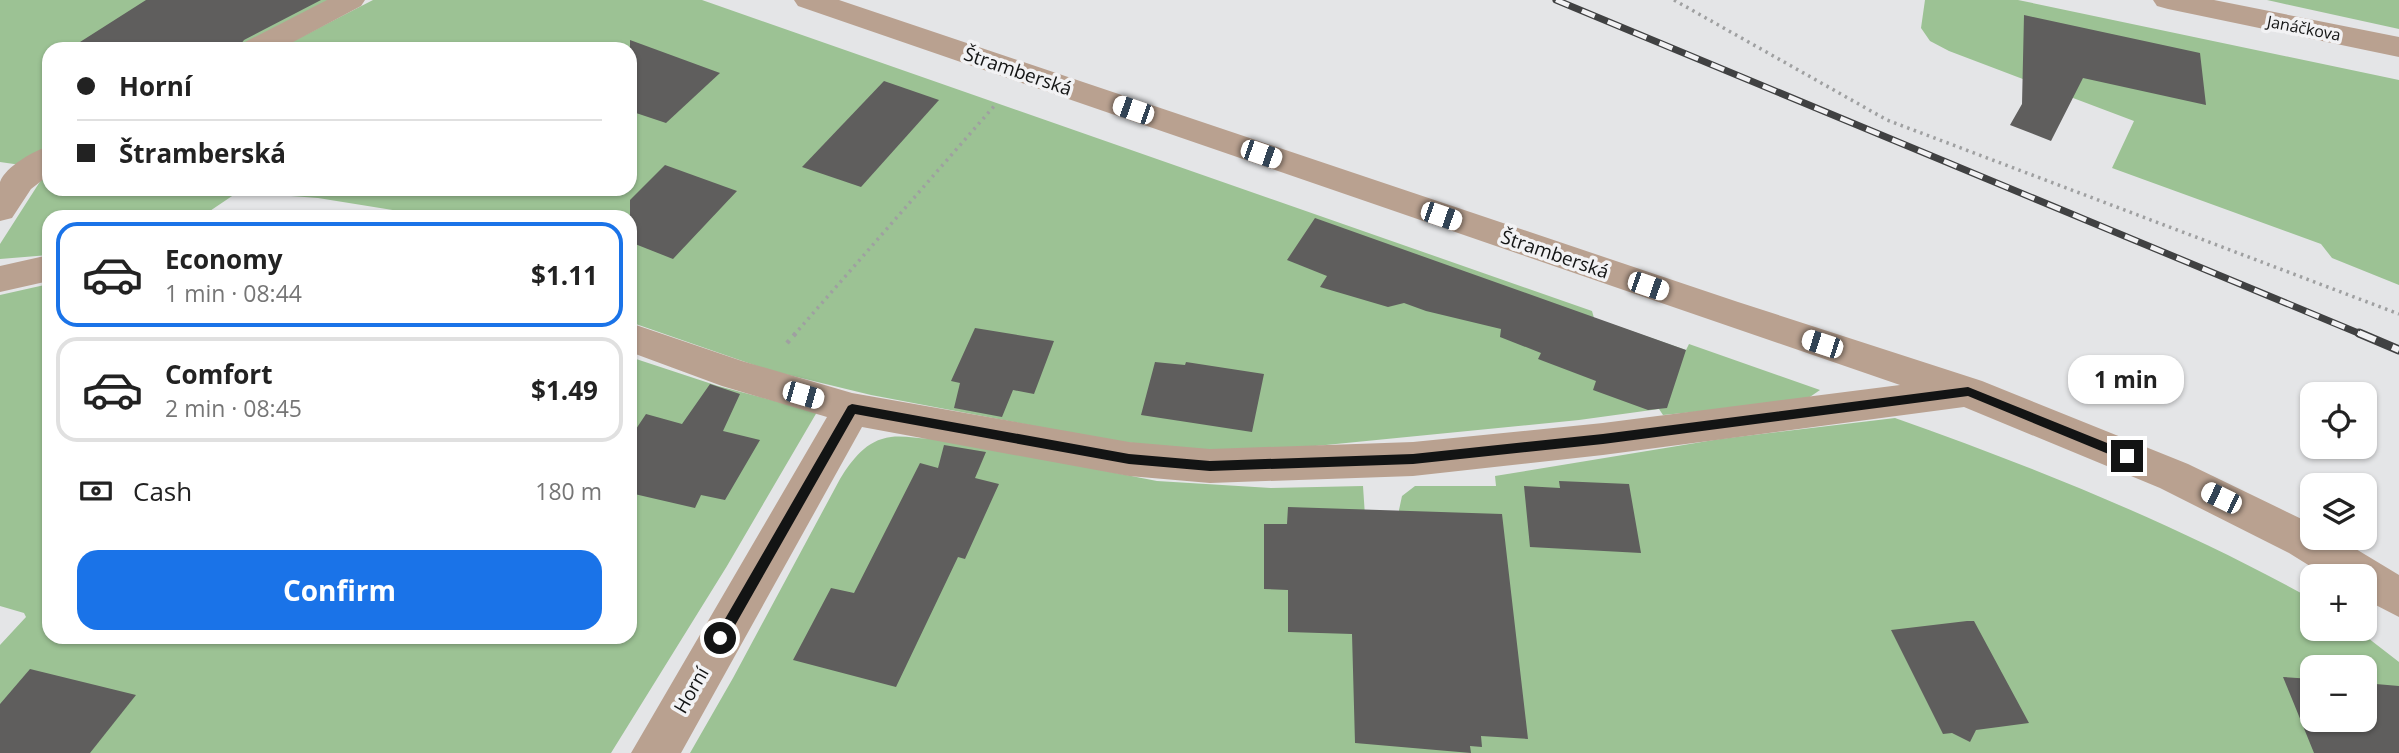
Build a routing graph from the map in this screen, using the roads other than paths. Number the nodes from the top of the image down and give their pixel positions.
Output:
1 (350, 0) edge
2 (809, 0) edge
3 (2168, 0) edge
4 (270, 42) edge
5 (2399, 47) edge
6 (42, 163) edge
7 (6, 189) edge
8 (42, 270) edge
9 (0, 279) edge
10 (637, 339) edge
11 (1968, 391) junction
12 (852, 409) junction
13 (2344, 564) edge
14 (2377, 584) edge
15 (2399, 598) edge
16 (655, 753) edge

1 - 4 street
2 - 11 street, Štramberská
3 - 5 street, Janáčkova
6 - 7 street
8 - 9 street
10 - 12 street
11 - 12 street
11 - 13 street, Štramberská
12 - 16 street, Horní
14 - 15 street, Štramberská

